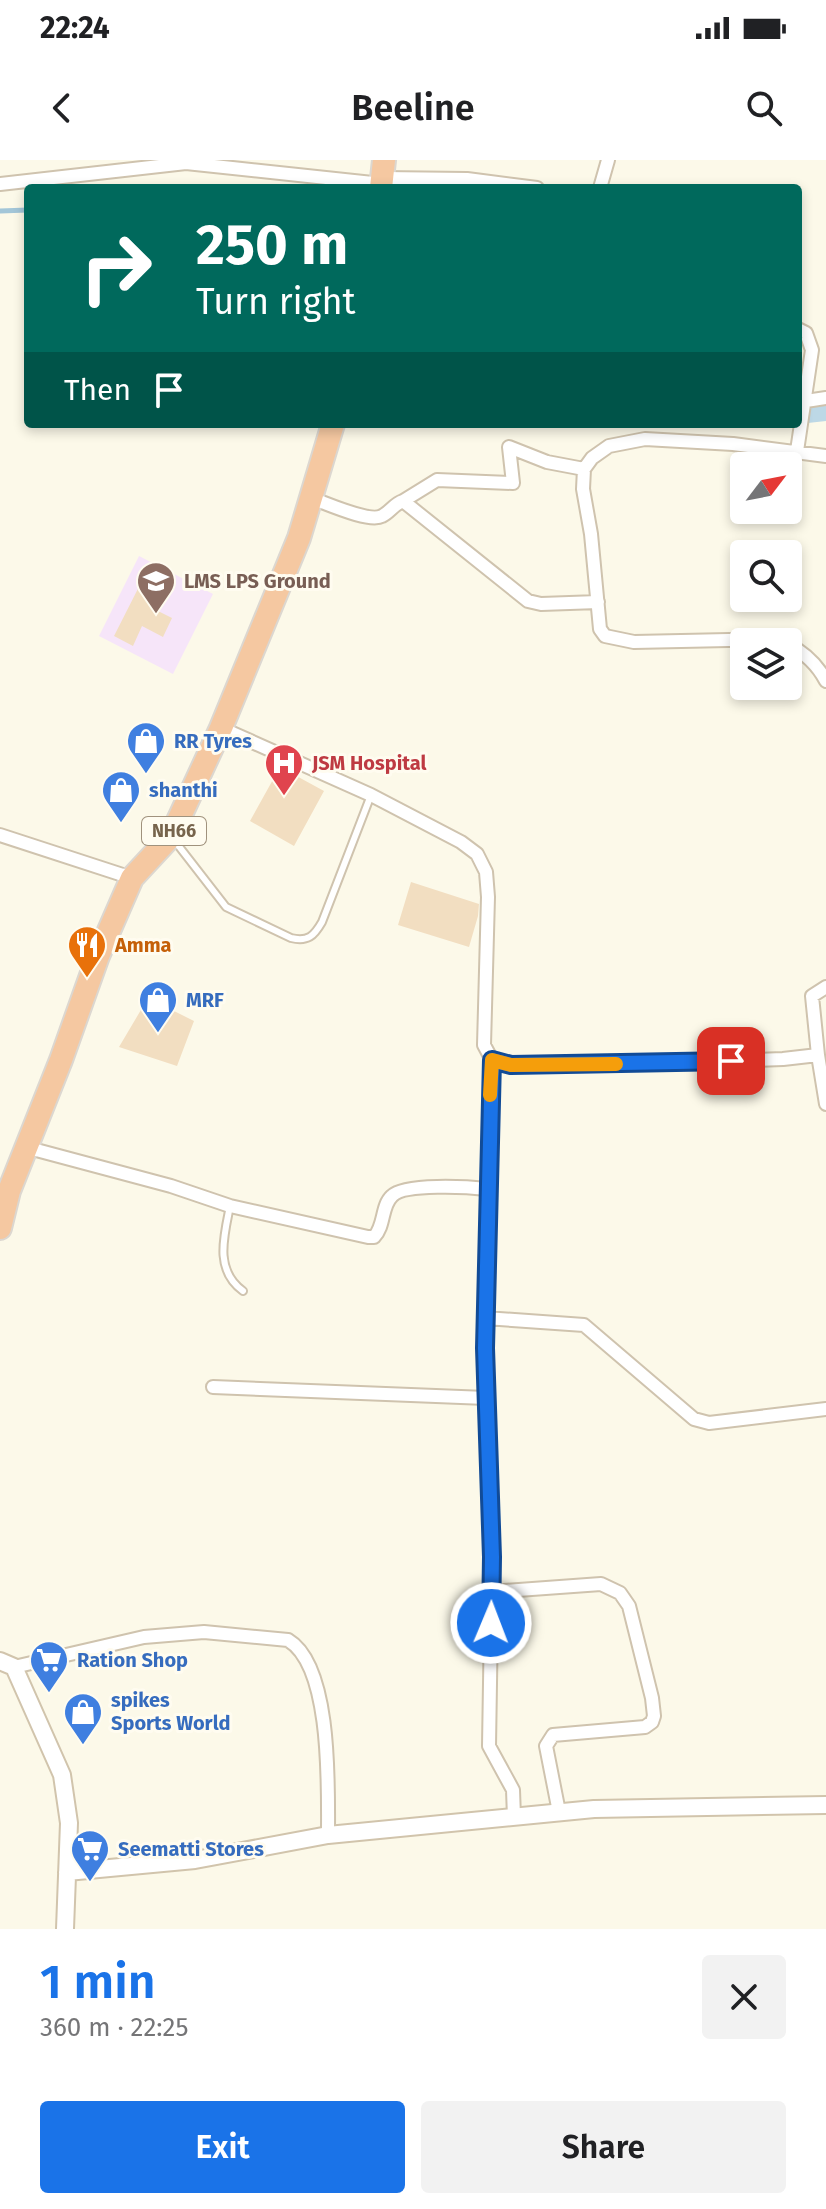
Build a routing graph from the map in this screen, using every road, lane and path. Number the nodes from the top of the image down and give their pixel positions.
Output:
1 (608, 160) edge
2 (383, 177) edge
3 (0, 184) edge
4 (506, 184) edge
5 (601, 184) edge
6 (802, 331) edge
7 (826, 398) edge
8 (805, 404) junction
9 (802, 420) edge
10 (332, 428) edge
11 (801, 428) edge
12 (797, 451) junction
13 (826, 456) edge
14 (584, 469) junction
15 (311, 498) junction
16 (403, 501) junction
17 (598, 602) junction
18 (730, 640) edge
19 (802, 653) edge
20 (826, 681) edge
21 (221, 728) junction
22 (371, 795) junction
23 (0, 835) edge
24 (171, 836) junction
25 (132, 878) junction
26 (826, 987) edge
27 (818, 1055) junction
28 (492, 1060) junction
29 (826, 1104) edge
30 (25, 1147) junction
31 (487, 1189) junction
32 (4, 1191) edge
33 (230, 1206) junction
34 (0, 1228) edge
35 (243, 1291) dead end
36 (485, 1318) junction
37 (213, 1387) dead end
38 (486, 1398) junction
39 (826, 1409) edge
40 (491, 1592) junction
41 (7, 1664) edge
42 (826, 1805) edge
43 (559, 1812) junction
44 (514, 1817) junction
45 (328, 1835) junction
46 (67, 1872) junction
47 (65, 1929) edge

1 - 5 street
2 - 3 street
2 - 4 street
6 - 8 street
7 - 8 street
8 - 9 street
10 - 15 highway, NH66 / NH66
11 - 12 street
12 - 13 street
12 - 14 street
14 - 16 street
14 - 17 street
15 - 16 street
15 - 21 highway, NH66 / NH66
16 - 17 street
17 - 18 street
19 - 20 street
21 - 22 street
21 - 24 highway, NH66 / NH66
22 - 24 lane
22 - 28 street
23 - 25 street
24 - 25 highway, NH66 / NH66
25 - 30 highway, NH66 / NH66
26 - 27 street
27 - 28 street
27 - 29 street
28 - 31 street
30 - 32 highway, NH66 / NH66
30 - 33 street
31 - 33 street
31 - 36 street
32 - 34 highway, NH66 / NH66
33 - 35 lane
36 - 38 street
36 - 39 street
37 - 38 street
38 - 40 street
40 - 43 street
40 - 44 street
41 - 45 street
41 - 46 street
42 - 43 street
43 - 44 street
44 - 45 street
45 - 46 street
46 - 47 street

